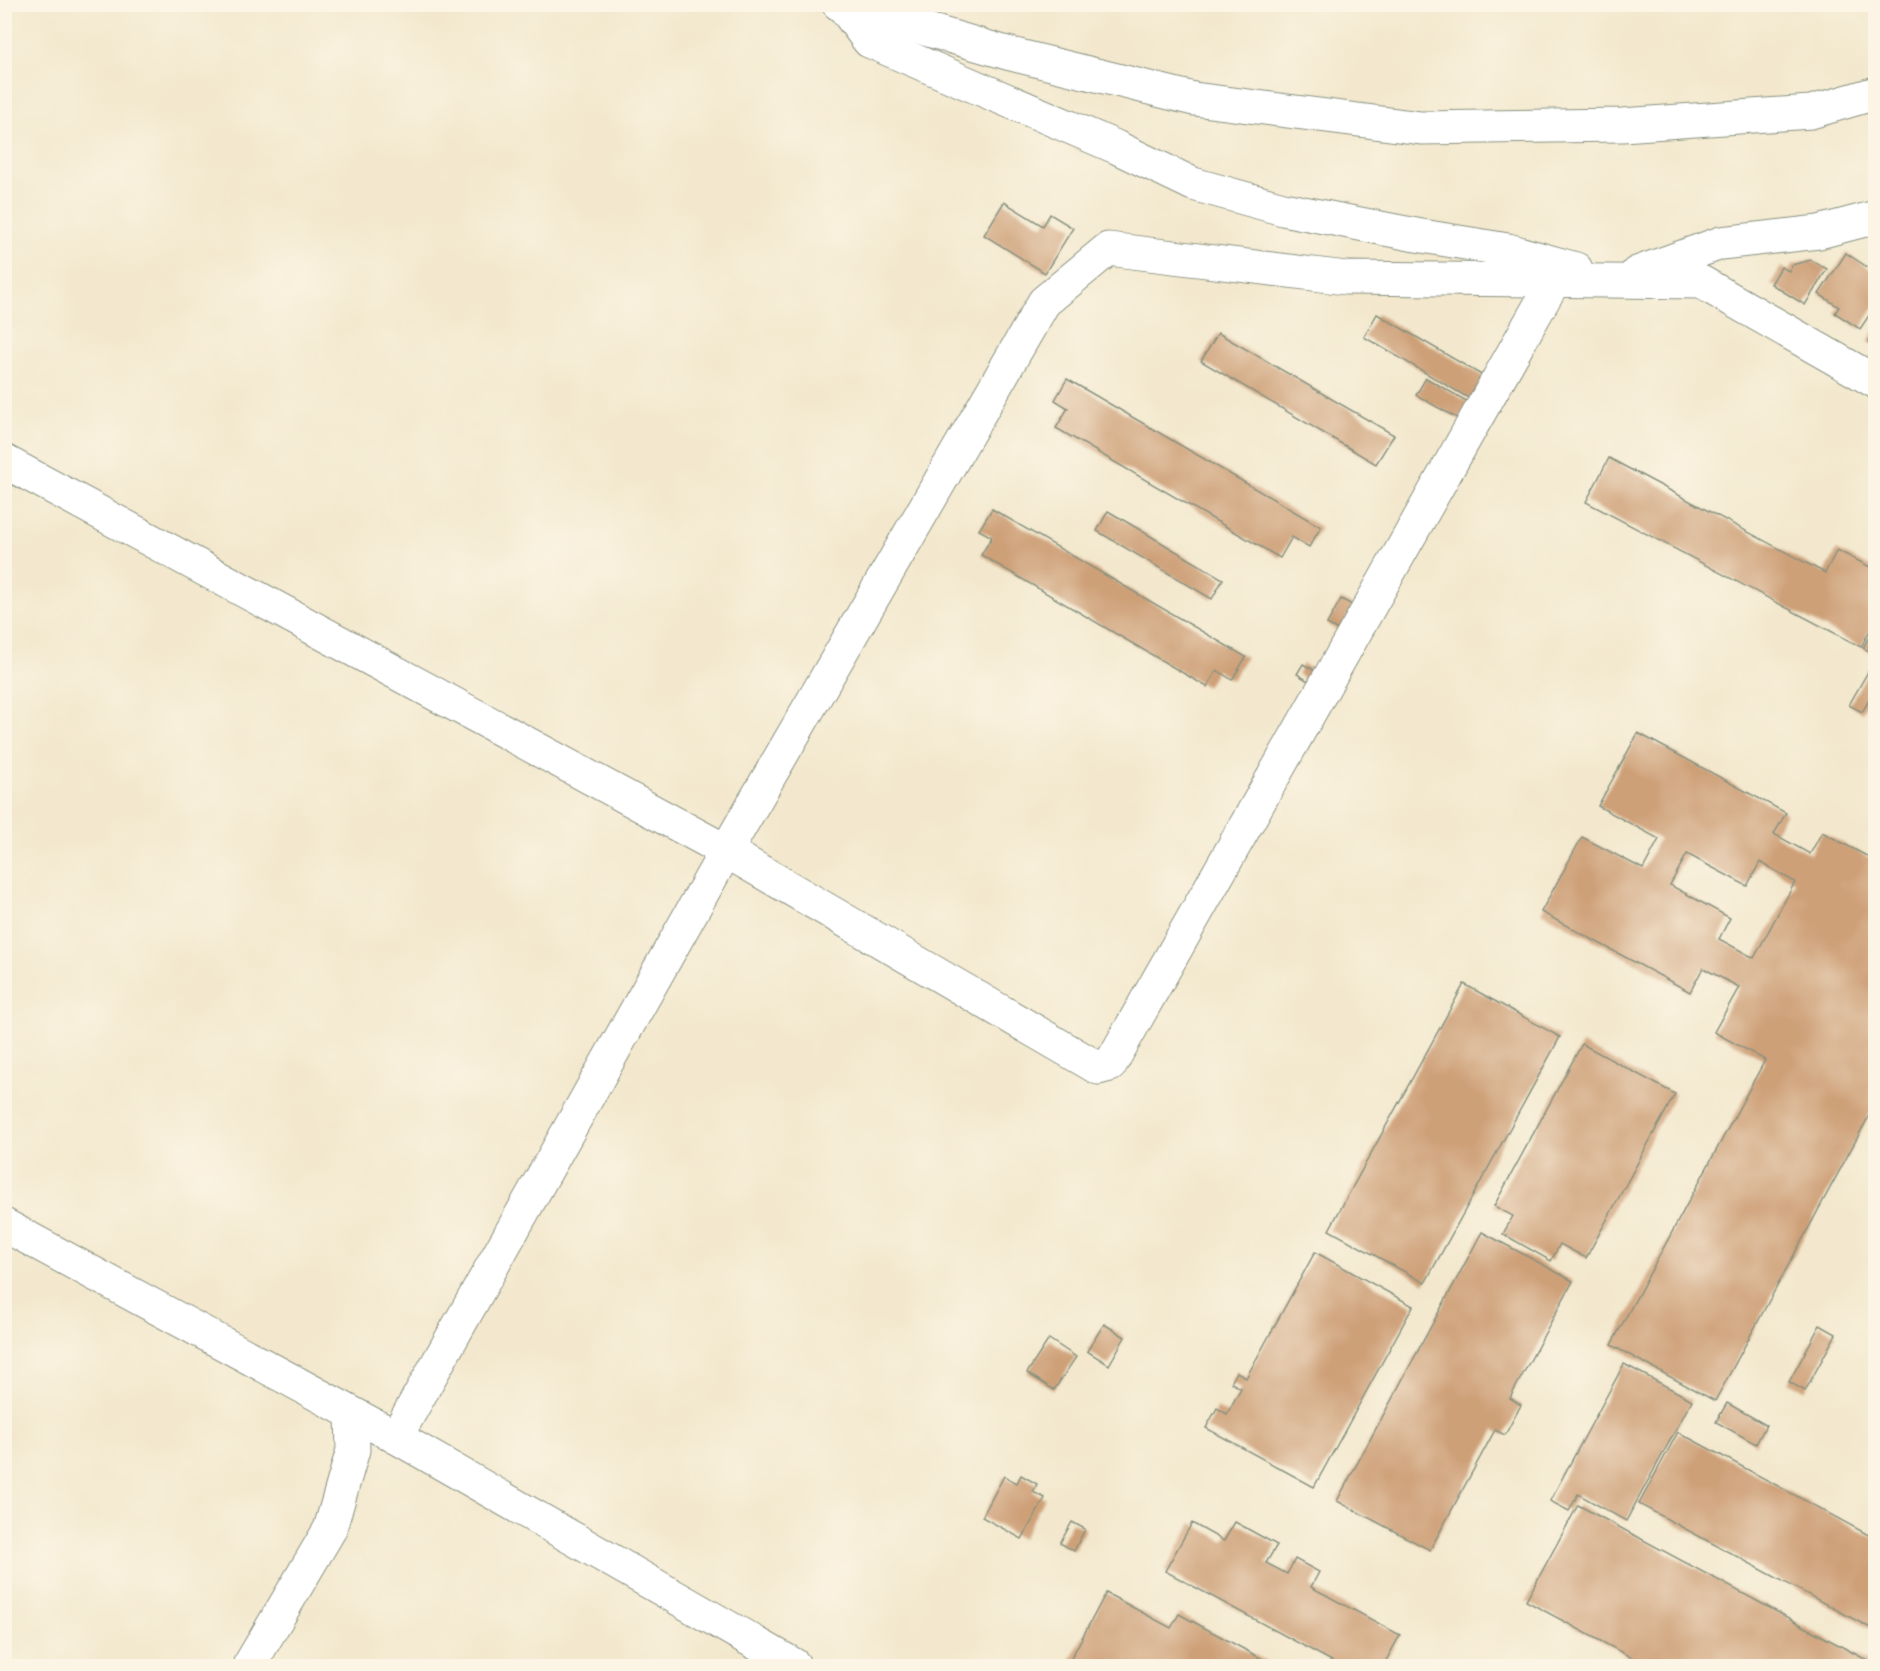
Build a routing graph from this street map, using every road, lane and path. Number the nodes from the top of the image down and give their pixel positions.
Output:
1 (841, 5) edge
2 (1875, 93) edge
3 (1875, 217) edge
4 (1555, 279) junction
5 (1618, 280) junction
6 (1875, 382) edge
7 (4, 461) edge
8 (726, 852) junction
9 (4, 1226) edge
10 (352, 1415) junction
11 (396, 1437) junction
12 (794, 1665) dead end
13 (249, 1666) edge

1 - 2 street
1 - 5 street
3 - 5 street
4 - 5 street
4 - 8 street
4 - 8 street
5 - 6 street
7 - 8 street
8 - 11 street
9 - 10 street
10 - 11 street
10 - 13 street
11 - 12 street

